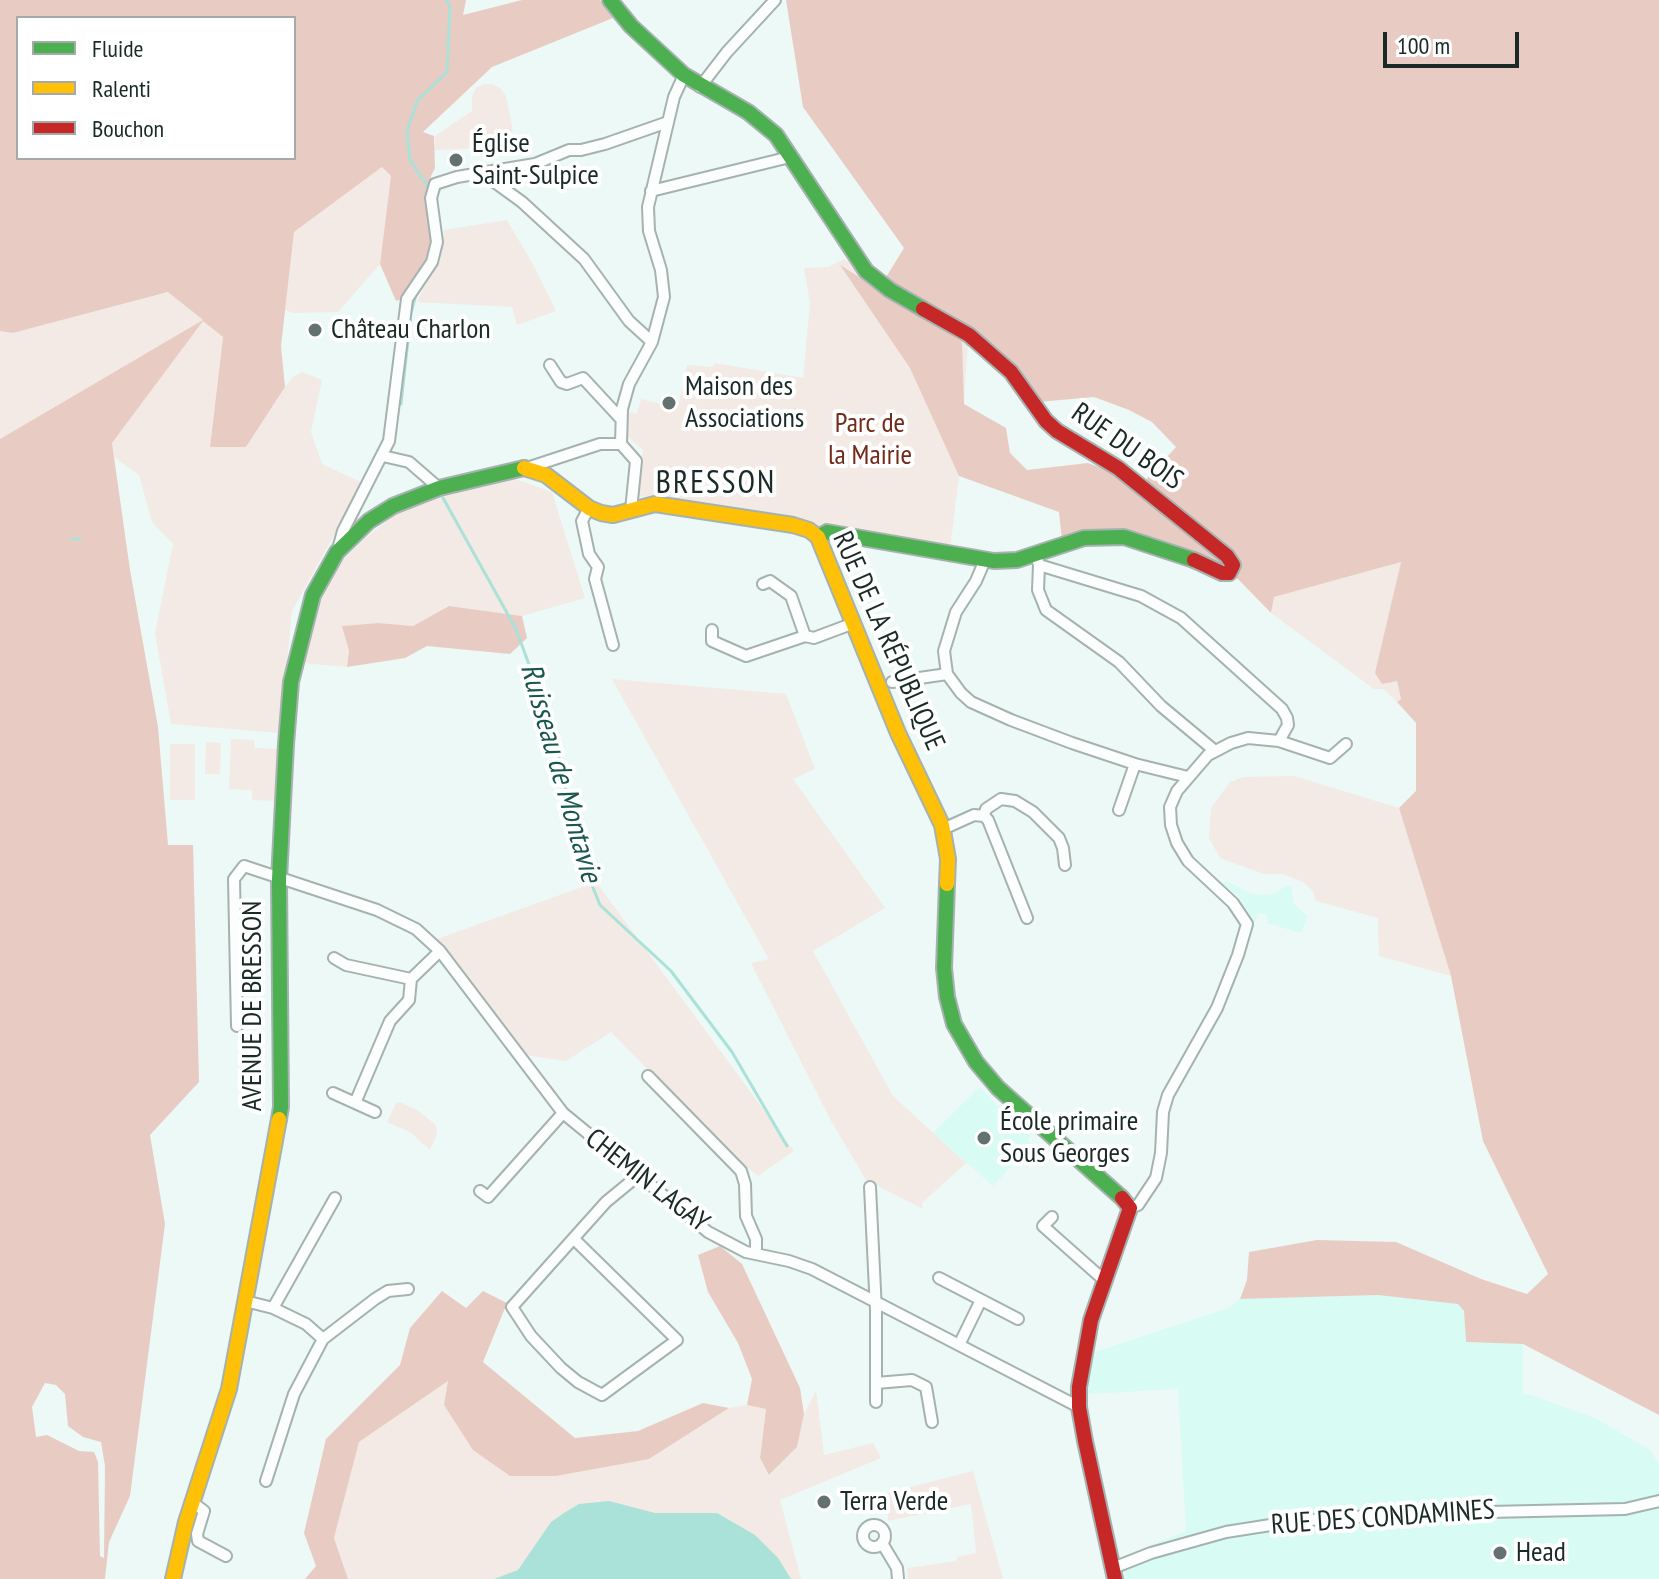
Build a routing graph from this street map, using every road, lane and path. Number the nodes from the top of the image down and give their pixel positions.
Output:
1 (610, 0) edge
2 (775, 0) edge
3 (684, 75) junction
4 (700, 87) junction
5 (668, 122) junction
6 (790, 157) junction
7 (482, 173) junction
8 (651, 191) junction
9 (652, 342) junction
10 (550, 365) dead end
11 (621, 419) junction
12 (621, 444) junction
13 (383, 456) junction
14 (526, 468) junction
15 (439, 488) junction
16 (589, 508) junction
17 (631, 510) junction
18 (818, 537) junction
19 (337, 552) junction
20 (985, 560) junction
21 (1037, 560) junction
22 (763, 584) dead end
23 (854, 623) junction
24 (712, 630) dead end
25 (805, 636) junction
26 (613, 645) dead end
27 (947, 674) junction
28 (892, 682) dead end
29 (1279, 741) junction
30 (1346, 744) dead end
31 (1215, 751) junction
32 (1135, 764) junction
33 (1188, 777) junction
34 (1119, 810) dead end
35 (984, 816) junction
36 (943, 829) junction
37 (1065, 865) dead end
38 (279, 879) junction
39 (1027, 918) dead end
40 (440, 951) junction
41 (334, 958) dead end
42 (411, 979) junction
43 (237, 1026) dead end
44 (648, 1076) dead end
45 (333, 1093) dead end
46 (355, 1103) junction
47 (375, 1112) dead end
48 (563, 1113) junction
49 (640, 1174) junction
50 (870, 1187) dead end
51 (480, 1191) dead end
52 (335, 1198) dead end
53 (1130, 1208) junction
54 (1052, 1217) dead end
55 (574, 1239) junction
56 (756, 1254) junction
57 (939, 1278) dead end
58 (1105, 1281) junction
59 (408, 1289) dead end
60 (981, 1300) junction
61 (245, 1301) junction
62 (874, 1302) junction
63 (273, 1308) junction
64 (1018, 1319) dead end
65 (323, 1339) junction
66 (959, 1345) junction
67 (876, 1383) junction
68 (1079, 1387) junction
69 (1051, 1393) junction
70 (876, 1402) dead end
71 (1079, 1407) junction
72 (932, 1422) dead end
73 (266, 1481) dead end
74 (1659, 1501) edge
75 (192, 1502) junction
76 (882, 1543) dead end
77 (226, 1556) dead end
78 (1114, 1574) edge
79 (173, 1579) edge
80 (898, 1579) edge

1 - 3 street, RUE DU BOIS
2 - 4 street
3 - 4 street, RUE DU BOIS
3 - 5 street
4 - 6 street, RUE DU BOIS
5 - 7 street
5 - 8 street
6 - 8 street
6 - 21 street, RUE DU BOIS
7 - 9 street
7 - 13 street
8 - 9 street
9 - 11 street
10 - 11 street
11 - 12 street
12 - 14 street
12 - 17 street
13 - 15 street
13 - 19 street
14 - 15 street, AVENUE DE BRESSON
14 - 16 street
15 - 19 street, AVENUE DE BRESSON
16 - 17 street, RUE DE LA RÉPUBLIQUE
16 - 26 street
17 - 18 street, RUE DE LA RÉPUBLIQUE
18 - 20 street, RUE DU BOIS
18 - 23 street, RUE DE LA RÉPUBLIQUE
19 - 38 street, AVENUE DE BRESSON
20 - 21 street, RUE DU BOIS
20 - 27 street
21 - 29 street
21 - 31 street
22 - 25 street
23 - 25 street
23 - 36 street, RUE DE LA RÉPUBLIQUE
24 - 25 street
27 - 28 street
27 - 32 street
29 - 30 street
29 - 31 street
31 - 33 street
32 - 33 street
32 - 34 street
33 - 53 street
35 - 36 street
35 - 37 street
35 - 39 street
36 - 53 street, RUE DE LA RÉPUBLIQUE
38 - 40 street, CHEMIN LAGAY
38 - 43 street, CHEMIN LAGAY
38 - 61 street, AVENUE DE BRESSON
40 - 42 street
40 - 48 street, CHEMIN LAGAY
41 - 42 street
42 - 46 street
44 - 56 street
45 - 46 street
46 - 47 street
48 - 49 street, CHEMIN LAGAY
48 - 51 street
49 - 55 street
49 - 56 street, CHEMIN LAGAY
50 - 62 street
52 - 63 street
53 - 58 street
54 - 58 street
55 - 55 street
56 - 62 street, CHEMIN LAGAY
57 - 60 street
58 - 68 street
59 - 65 street
60 - 64 street
60 - 66 street
61 - 63 street
61 - 75 street, AVENUE DE BRESSON
62 - 66 street, CHEMIN LAGAY
62 - 67 street
63 - 65 street
65 - 73 street
66 - 69 street, CHEMIN LAGAY
67 - 70 street
67 - 72 street
68 - 69 street
68 - 71 street
69 - 71 street, CHEMIN LAGAY
71 - 78 street
74 - 78 street, RUE DES CONDAMINES
75 - 77 street
75 - 79 street, AVENUE DE BRESSON
76 - 80 street

